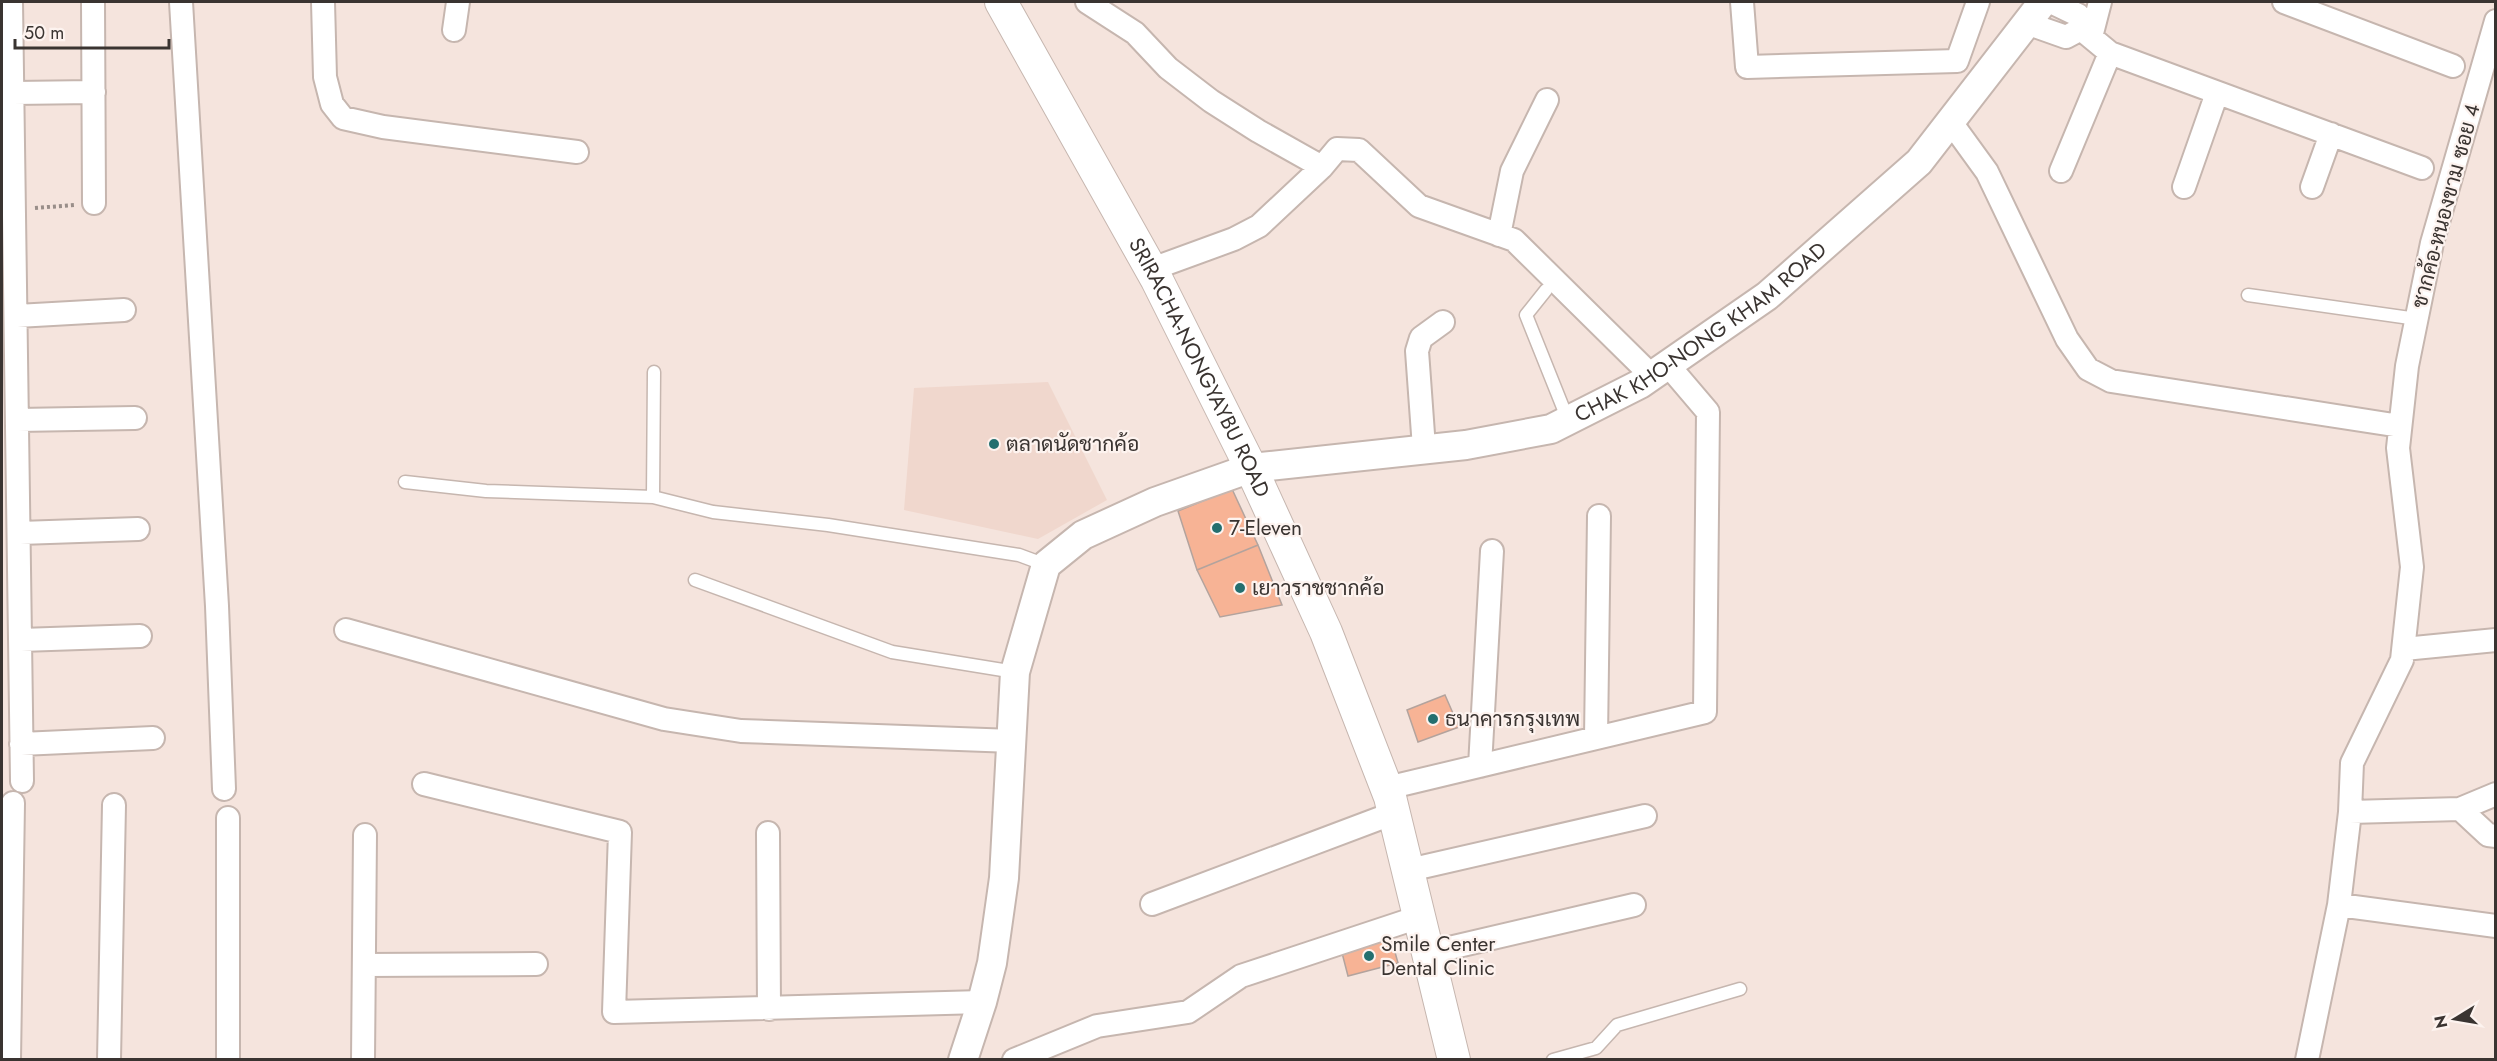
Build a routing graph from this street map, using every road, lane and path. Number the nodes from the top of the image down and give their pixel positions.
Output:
1 (11, 2) edge
2 (93, 2) edge
3 (181, 2) edge
4 (323, 2) edge
5 (458, 2) edge
6 (1001, 2) edge
7 (1087, 2) edge
8 (1742, 2) edge
9 (1978, 2) edge
10 (2051, 2) edge
11 (2100, 2) edge
12 (2284, 2) edge
13 (2035, 12) edge
14 (2496, 21) edge
15 (454, 30) dead end
16 (2086, 33) junction
17 (2110, 53) junction
18 (2453, 66) dead end
19 (2488, 78) edge
20 (94, 92) junction
21 (13, 93) junction
22 (2217, 93) junction
23 (1547, 100) dead end
24 (1950, 121) junction
25 (2331, 134) junction
26 (577, 152) dead end
27 (1322, 167) junction
28 (2422, 168) dead end
29 (2061, 171) dead end
30 (2184, 187) dead end
31 (2312, 187) dead end
32 (94, 203) joint
33 (8, 210) edge
34 (1499, 235) junction
35 (1152, 269) junction
36 (1546, 290) dead end
37 (2248, 295) dead end
38 (124, 310) dead end
39 (17, 316) junction
40 (2417, 319) junction
41 (1443, 322) dead end
42 (1660, 370) junction
43 (654, 372) dead end
44 (135, 418) dead end
45 (18, 420) junction
46 (1568, 420) junction
47 (2400, 426) junction
48 (1424, 448) junction
49 (1251, 468) junction
50 (405, 482) dead end
51 (653, 497) junction
52 (1599, 516) dead end
53 (138, 529) dead end
54 (20, 534) junction
55 (1492, 551) dead end
56 (1046, 565) junction
57 (694, 580) dead end
58 (346, 630) dead end
59 (140, 636) dead end
60 (21, 640) junction
61 (2496, 640) edge
62 (2404, 649) junction
63 (1015, 672) junction
64 (153, 738) dead end
65 (1596, 738) junction
66 (1013, 741) junction
67 (21, 744) junction
68 (1480, 766) junction
69 (22, 781) dead end
70 (424, 784) dead end
71 (224, 789) dead end
72 (2496, 794) edge
73 (1390, 801) junction
74 (13, 803) dead end
75 (114, 805) dead end
76 (2460, 809) junction
77 (2350, 812) junction
78 (1645, 816) dead end
79 (228, 818) dead end
80 (768, 833) dead end
81 (365, 835) dead end
82 (2496, 836) edge
83 (1409, 870) junction
84 (1152, 904) dead end
85 (1634, 905) dead end
86 (2339, 905) junction
87 (1419, 917) junction
88 (2496, 926) edge
89 (1428, 952) junction
90 (364, 964) junction
91 (536, 964) dead end
92 (1740, 989) dead end
93 (982, 1002) junction
94 (769, 1009) junction
95 (9, 1059) edge
96 (109, 1059) edge
97 (228, 1059) edge
98 (363, 1059) edge
99 (963, 1059) edge
100 (1014, 1059) edge
101 (1454, 1059) edge
102 (1553, 1059) edge
103 (2307, 1059) edge

1 - 21 street
2 - 20 street
3 - 71 street
4 - 26 street
5 - 15 street
6 - 35 main road, SRIRACHA-NONGYAYBU ROAD
7 - 27 street
8 - 9 street
10 - 16 street
11 - 16 street
12 - 18 street
13 - 16 street
13 - 24 street, CHAK KHO-NONG KHAM ROAD
14 - 19 street, ชากค้อ-หนองขาม ซอย 4
16 - 17 street
17 - 22 street
17 - 29 street
19 - 40 street, ชากค้อ-หนองขาม ซอย 4
20 - 21 street
20 - 32 street
21 - 33 street
22 - 25 street
22 - 30 street
23 - 34 street
24 - 42 street, CHAK KHO-NONG KHAM ROAD
24 - 47 street
25 - 28 street
25 - 31 street
27 - 34 street
27 - 35 street
32 - 33 path
33 - 39 street
34 - 42 street
35 - 49 main road, SRIRACHA-NONGYAYBU ROAD
36 - 46 lane
37 - 40 lane
38 - 39 street
39 - 45 street
40 - 47 street, ชากค้อ-หนองขาม ซอย 4
41 - 48 street
42 - 46 street, CHAK KHO-NONG KHAM ROAD
42 - 65 street
43 - 51 lane
44 - 45 street
45 - 54 street
46 - 48 street, CHAK KHO-NONG KHAM ROAD
47 - 62 street, ชากค้อ-หนองขาม ซอย 4
48 - 49 street, CHAK KHO-NONG KHAM ROAD
49 - 56 street, CHAK KHO-NONG KHAM ROAD
49 - 73 main road, SRIRACHA-NONGYAYBU ROAD
50 - 51 lane
51 - 56 lane
52 - 65 street
53 - 54 street
54 - 60 street
55 - 68 street
56 - 63 street
57 - 63 lane
58 - 66 street
59 - 60 street
60 - 67 street
61 - 62 street
62 - 77 street, ชากค้อ-หนองขาม ซอย 4
63 - 66 street
64 - 67 street
65 - 68 street
66 - 93 street
67 - 69 street
68 - 73 street
70 - 94 street
72 - 76 street
73 - 83 main road, SRIRACHA-NONGYAYBU ROAD
73 - 84 street
74 - 95 street
75 - 96 street
76 - 77 street
76 - 82 street
77 - 86 street, ชากค้อ-หนองขาม ซอย 4
78 - 83 street
79 - 97 street
80 - 94 street
81 - 90 street
83 - 87 main road, SRIRACHA-NONGYAYBU ROAD
85 - 89 street
86 - 88 street
86 - 103 street, ชากค้อ-หนองขาม ซอย 4
87 - 89 main road, SRIRACHA-NONGYAYBU ROAD
87 - 100 street
89 - 101 main road, SRIRACHA-NONGYAYBU ROAD
90 - 91 street
90 - 98 street
92 - 102 lane
93 - 94 street
93 - 99 street

